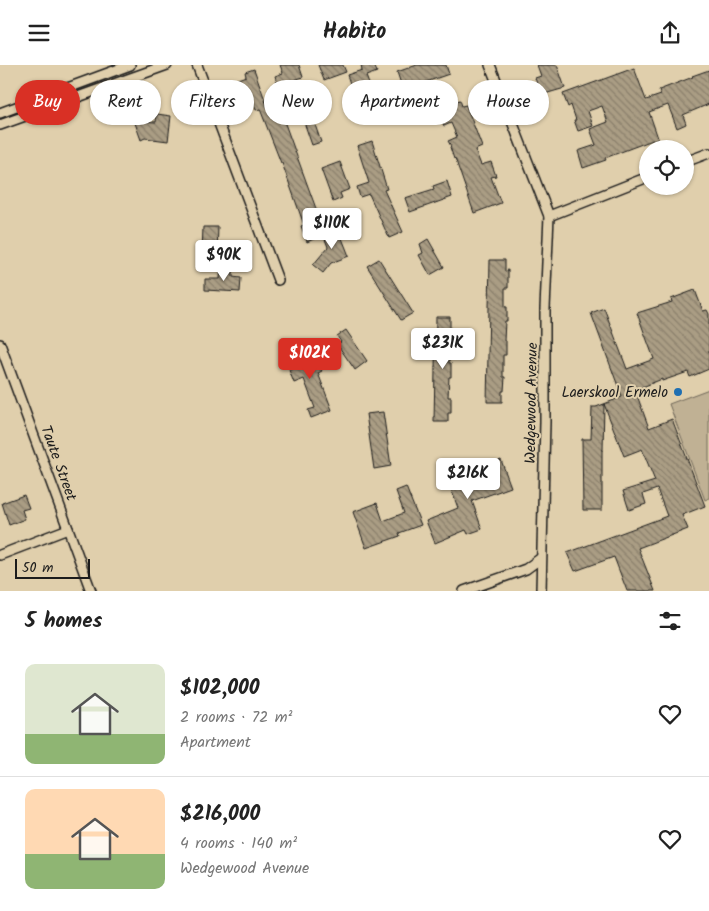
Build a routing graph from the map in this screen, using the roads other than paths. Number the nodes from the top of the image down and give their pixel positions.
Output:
1 (130, 65) edge
2 (167, 65) edge
3 (197, 65) edge
4 (490, 65) edge
5 (0, 113) edge
6 (0, 125) edge
7 (709, 153) edge
8 (694, 159) edge
9 (639, 181) edge
10 (549, 216) junction
11 (278, 280) dead end
12 (0, 344) edge
13 (2, 357) edge
14 (68, 529) junction
15 (0, 555) edge
16 (541, 558) junction
17 (91, 591) edge
18 (464, 591) edge
19 (541, 591) edge

1 - 5 street
2 - 6 street
3 - 11 street
4 - 10 street
7 - 8 street
9 - 10 street
10 - 16 street, Wedgewood Avenue
12 - 13 street, Taute Street
13 - 14 street, Taute Street
14 - 15 street
14 - 17 street, Taute Street
16 - 18 street
16 - 19 street, Wedgewood Avenue

